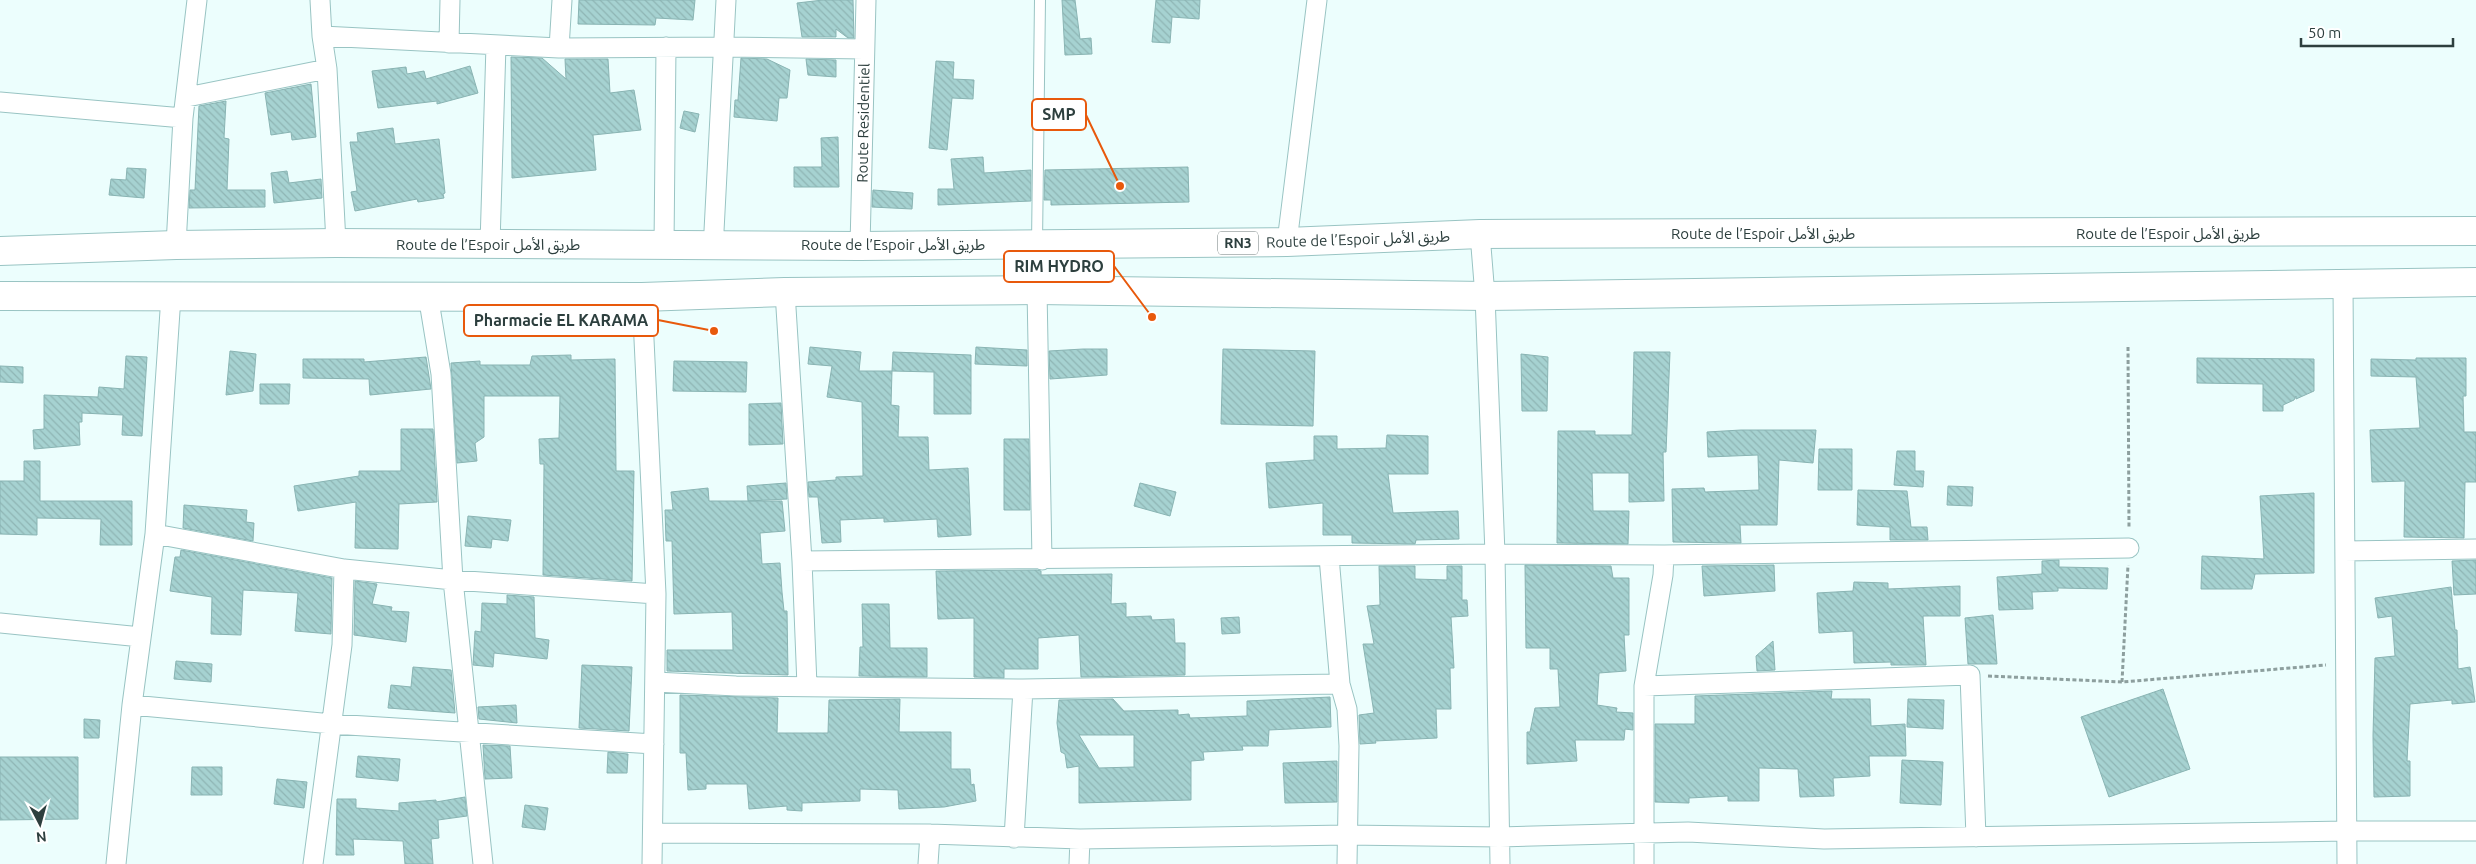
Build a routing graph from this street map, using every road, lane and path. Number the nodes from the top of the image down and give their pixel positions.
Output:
1 (197, 0) edge
2 (320, 0) edge
3 (450, 0) edge
4 (562, 0) edge
5 (726, 0) edge
6 (866, 0) edge
7 (1040, 0) edge
8 (1317, 0) edge
9 (322, 36) junction
10 (449, 43) junction
11 (496, 45) junction
12 (666, 47) junction
13 (725, 47) junction
14 (559, 48) junction
15 (864, 49) junction
16 (327, 70) junction
17 (187, 97) junction
18 (0, 102) edge
19 (183, 118) junction
20 (2476, 231) edge
21 (1480, 234) junction
22 (1287, 242) junction
23 (336, 243) junction
24 (490, 244) junction
25 (1038, 244) junction
26 (176, 245) junction
27 (664, 245) junction
28 (716, 245) junction
29 (860, 246) junction
30 (0, 251) edge
31 (2476, 282) edge
32 (2343, 284) junction
33 (1037, 290) junction
34 (785, 292) junction
35 (428, 295) junction
36 (0, 296) edge
37 (172, 296) junction
38 (1485, 296) junction
39 (642, 297) junction
40 (2128, 347) dead end
41 (154, 534) junction
42 (2129, 548) junction
43 (2476, 549) edge
44 (2345, 551) junction
45 (1495, 554) junction
46 (1664, 556) junction
47 (1329, 557) junction
48 (1042, 560) junction
49 (802, 561) junction
50 (344, 570) junction
51 (453, 580) junction
52 (656, 594) junction
53 (0, 623) edge
54 (141, 637) junction
55 (2346, 664) junction
56 (1970, 675) junction
57 (655, 682) junction
58 (2122, 682) junction
59 (1340, 684) junction
60 (808, 686) junction
61 (1644, 686) junction
62 (1023, 689) junction
63 (132, 705) junction
64 (332, 724) junction
65 (469, 732) junction
66 (654, 744) junction
67 (2347, 831) junction
68 (2476, 831) edge
69 (653, 833) junction
70 (930, 834) junction
71 (1643, 834) junction
72 (1346, 835) junction
73 (1500, 837) junction
74 (1976, 837) junction
75 (1014, 838) junction
76 (1080, 839) junction
77 (116, 864) edge
78 (313, 864) edge
79 (483, 864) edge
80 (652, 864) edge
81 (928, 864) edge
82 (1079, 864) edge
83 (1347, 864) edge
84 (1500, 864) edge
85 (1644, 864) edge
86 (2347, 864) edge

1 - 17 street
2 - 9 street
3 - 10 street
4 - 14 street
5 - 13 street
6 - 15 street, Route Residentiel
7 - 25 lane
8 - 22 street
9 - 10 street
9 - 16 street
10 - 11 street
11 - 14 street
11 - 24 street
12 - 13 street
12 - 14 street
12 - 27 street
13 - 15 street
13 - 28 street
15 - 29 street, Route Residentiel
16 - 17 street
16 - 23 street
17 - 19 street
18 - 19 street
19 - 26 street
20 - 21 highway, Route de l’Espoir طريق الأمل / RN3
21 - 22 highway, Route de l’Espoir طريق الأمل / RN3
21 - 38 street
22 - 25 highway, Route de l’Espoir طريق الأمل / RN3
23 - 24 highway, Route de l’Espoir طريق الأمل / RN3
23 - 26 highway, Route de l’Espoir طريق الأمل / RN3
24 - 27 highway, Route de l’Espoir طريق الأمل / RN3
25 - 29 highway, Route de l’Espoir طريق الأمل / RN3
26 - 30 highway, Route de l’Espoir طريق الأمل / RN3
27 - 28 highway, Route de l’Espoir طريق الأمل / RN3
28 - 29 highway, Route de l’Espoir طريق الأمل / RN3
31 - 32 highway
32 - 38 highway
32 - 44 street
33 - 34 highway
33 - 38 highway
33 - 48 street
34 - 39 highway
34 - 49 street
35 - 37 highway
35 - 39 highway
35 - 51 street
36 - 37 highway
37 - 41 street
38 - 45 street
39 - 52 street
40 - 42 path
41 - 50 street
41 - 54 street
42 - 46 street
42 - 58 path
43 - 44 street
44 - 55 street
45 - 46 street
45 - 47 street
45 - 73 street
46 - 61 street
47 - 48 street
47 - 59 street
48 - 49 street
49 - 60 street
50 - 51 street
50 - 64 street
51 - 52 street
51 - 65 street
52 - 57 street
53 - 54 street
54 - 63 street
55 - 58 path
55 - 67 street
56 - 58 path
56 - 61 street
56 - 74 street
57 - 60 street
57 - 66 street
59 - 62 street
59 - 72 street
60 - 62 street
61 - 71 street
62 - 75 street
63 - 64 street
63 - 77 street
64 - 65 street
64 - 78 street
65 - 66 street
65 - 79 street
66 - 69 street
67 - 68 street
67 - 74 street
67 - 86 street
69 - 70 street
69 - 80 street
70 - 75 street
70 - 81 street
71 - 73 street
71 - 74 street
71 - 85 street
72 - 73 street
72 - 76 street
72 - 83 street
73 - 84 street
75 - 76 street
76 - 82 street

